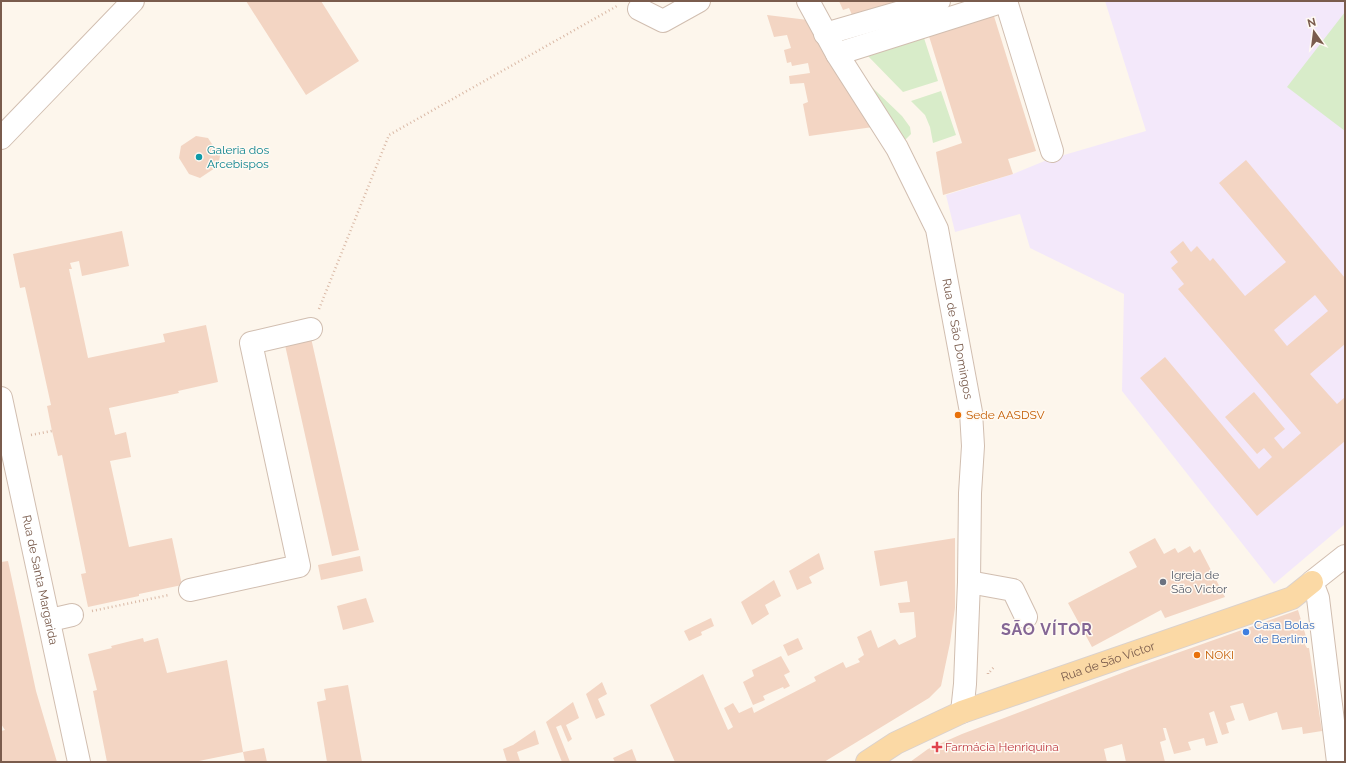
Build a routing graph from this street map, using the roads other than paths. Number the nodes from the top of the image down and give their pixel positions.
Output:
1 (133, 1) edge
2 (699, 1) edge
3 (808, 1) edge
4 (939, 1) edge
5 (1005, 1) edge
6 (639, 8) dead end
7 (825, 34) junction
8 (836, 54) junction
9 (1, 138) edge
10 (1052, 151) dead end
11 (311, 329) road end
12 (1, 398) edge
13 (1345, 556) edge
14 (969, 582) junction
15 (1312, 582) junction
16 (190, 590) road end
17 (1026, 617) dead end
18 (962, 712) junction
19 (79, 762) edge
20 (867, 762) edge
21 (1338, 762) edge

1 - 9 street
2 - 6 street
3 - 7 street, Rua de São Domingos
4 - 7 street
5 - 8 street
5 - 10 street
7 - 8 street, Rua de São Domingos
8 - 14 street, Rua de São Domingos
11 - 16 street
12 - 19 street, Rua de Santa Margarida
13 - 15 street, Rua de São Victor
14 - 17 street
14 - 18 street, Rua de São Domingos
15 - 18 main road, Rua de São Victor
15 - 21 street
18 - 20 main road, Rua de São Victor

